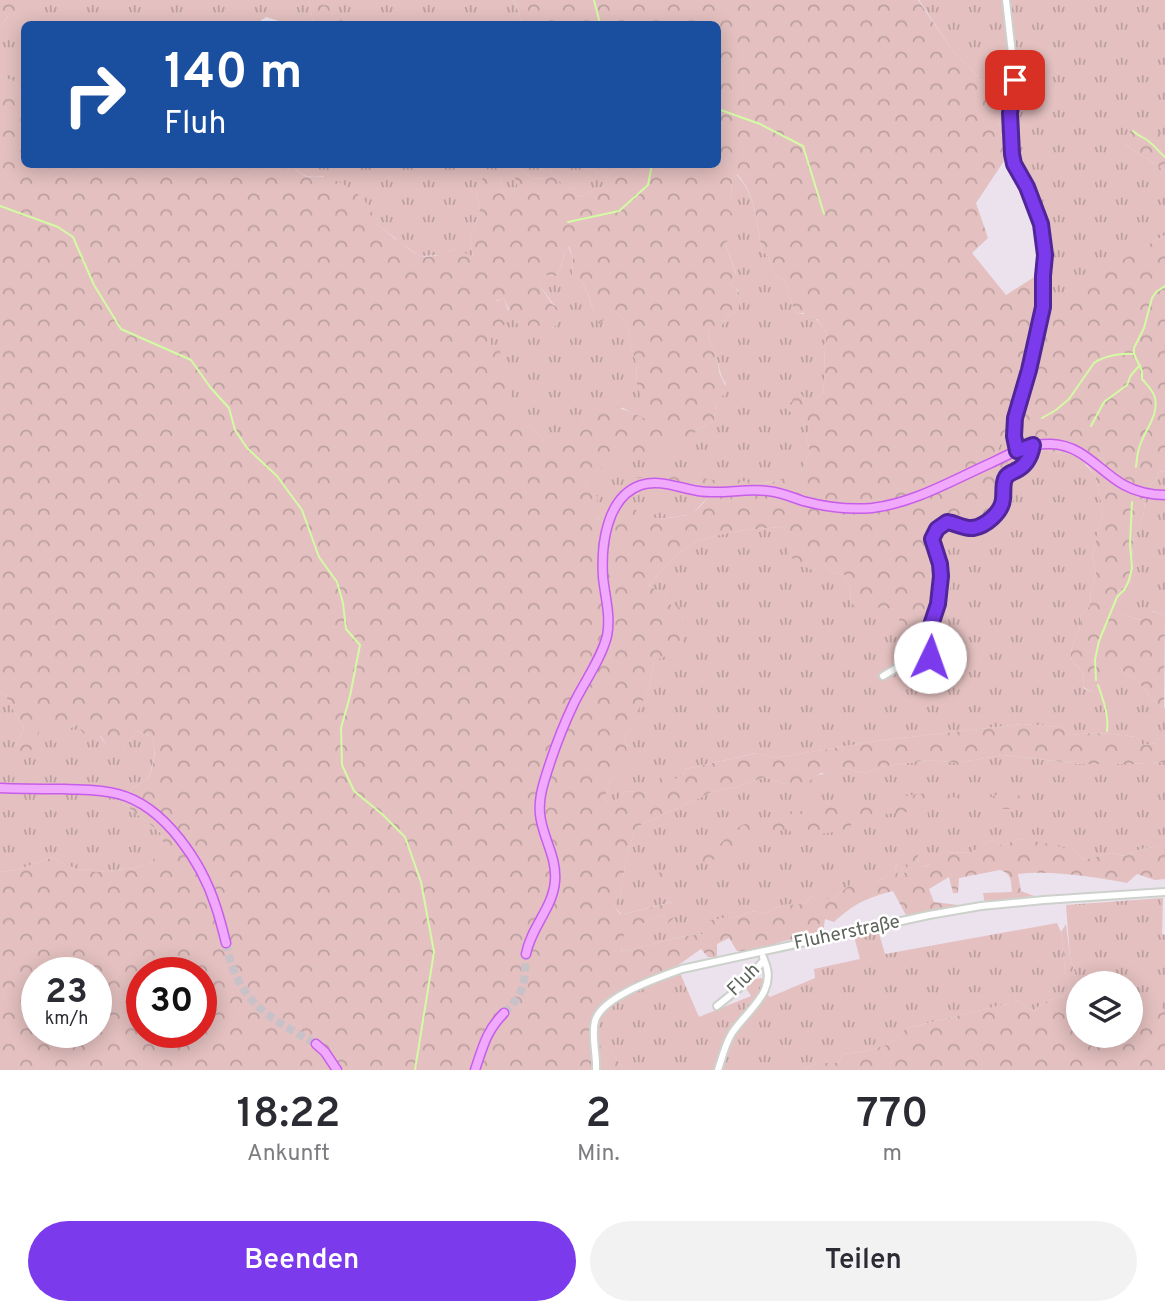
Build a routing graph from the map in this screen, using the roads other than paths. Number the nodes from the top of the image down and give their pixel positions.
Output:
1 (1006, 0) edge
2 (1033, 445) junction
3 (1017, 451) junction
4 (1165, 495) edge
5 (883, 676) dead end
6 (0, 788) edge
7 (1165, 892) edge
8 (226, 943) tunnel mouth
9 (762, 952) junction
10 (526, 954) tunnel mouth
11 (764, 960) junction
12 (717, 1006) dead end
13 (504, 1013) tunnel mouth
14 (316, 1044) tunnel mouth
15 (337, 1070) edge
16 (475, 1070) edge
17 (596, 1070) edge
18 (718, 1070) edge

1 - 3 street
2 - 3 main road
2 - 4 main road
2 - 5 street
3 - 10 main road
6 - 8 main road
7 - 9 street, Fluherstraße
9 - 11 street, Fluh
9 - 17 street, Fluherstraße
11 - 12 street, Fluh
11 - 18 street
13 - 16 main road
14 - 15 main road

